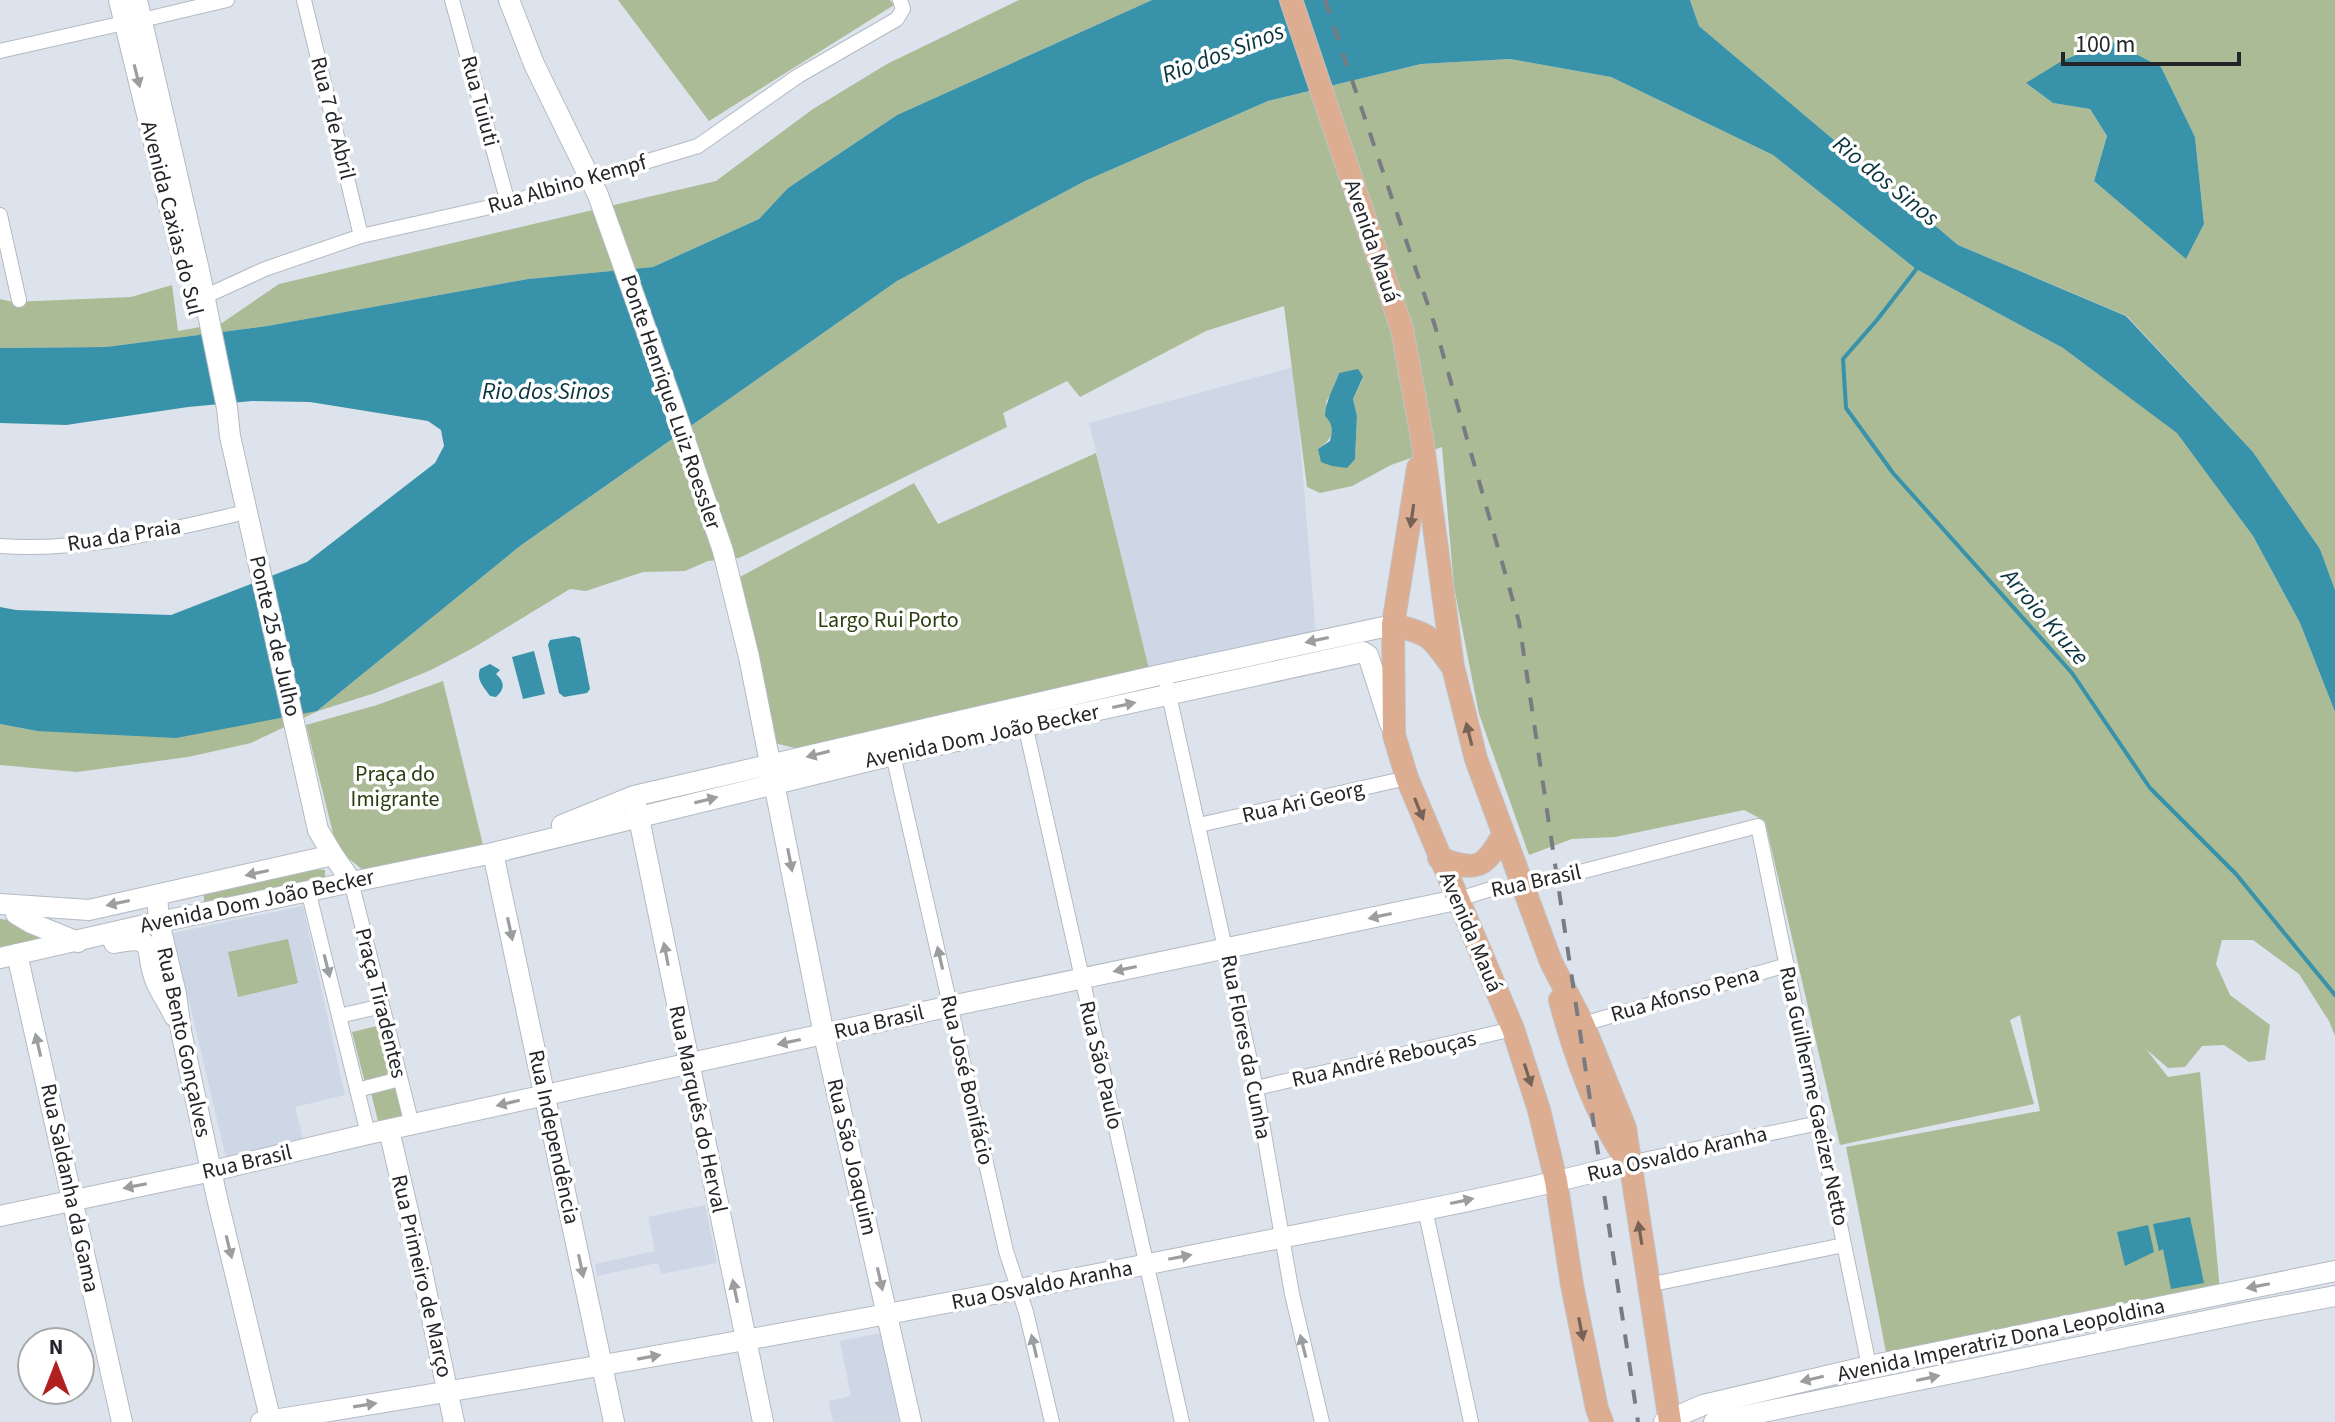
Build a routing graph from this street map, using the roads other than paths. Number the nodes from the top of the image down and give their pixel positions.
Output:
1 (119, 0) edge
2 (227, 0) edge
3 (304, 0) edge
4 (452, 0) edge
5 (509, 0) edge
6 (900, 0) edge
7 (1291, 0) edge
8 (134, 14) edge
9 (0, 51) edge
10 (508, 203) junction
11 (0, 215) edge
12 (361, 236) junction
13 (19, 300) dead end
14 (198, 300) junction
15 (1422, 438) junction
16 (246, 512) junction
17 (252, 537) joint
18 (0, 546) edge
19 (1393, 625) junction
20 (749, 657) joint
21 (1453, 667) junction
22 (1165, 673) junction
23 (1169, 695) junction
24 (1023, 717) junction
25 (1394, 735) junction
26 (891, 746) junction
27 (773, 775) junction
28 (1407, 778) junction
29 (634, 796) junction
30 (638, 817) junction
31 (1199, 825) junction
32 (1758, 826) joint
33 (318, 830) junction
34 (1503, 835) junction
35 (514, 847) junction
36 (493, 853) junction
37 (333, 855) junction
38 (1439, 858) junction
39 (306, 862) junction
40 (351, 881) junction
41 (1522, 887) junction
42 (179, 890) junction
43 (308, 890) junction
44 (0, 892) edge
45 (157, 895) junction
46 (1456, 900) junction
47 (79, 909) junction
48 (5, 910) edge
49 (191, 915) junction
50 (159, 922) junction
51 (136, 927) junction
52 (75, 941) junction
53 (102, 946) junction
54 (1226, 948) junction
55 (1551, 962) junction
56 (15, 965) edge
57 (1787, 965) junction
58 (1081, 979) junction
59 (382, 1006) junction
60 (951, 1006) junction
61 (339, 1016) junction
62 (1583, 1024) junction
63 (1513, 1029) junction
64 (181, 1031) junction
65 (824, 1035) junction
66 (688, 1064) junction
67 (400, 1079) junction
68 (1256, 1088) junction
69 (357, 1090) junction
70 (545, 1095) junction
71 (1819, 1123) junction
72 (412, 1125) junction
73 (389, 1130) junction
74 (368, 1134) junction
75 (1629, 1163) junction
76 (212, 1171) junction
77 (1556, 1181) junction
78 (72, 1199) junction
79 (1425, 1209) junction
80 (0, 1216) edge
81 (1282, 1237) junction
82 (1844, 1245) junction
83 (1148, 1264) junction
84 (2335, 1271) edge
85 (1648, 1285) junction
86 (1019, 1290) junction
87 (2335, 1296) edge
88 (888, 1315) junction
89 (2102, 1319) junction
90 (745, 1340) junction
91 (2109, 1341) junction
92 (602, 1366) junction
93 (1869, 1366) junction
94 (448, 1391) junction
95 (268, 1421) edge
96 (122, 1422) edge
97 (454, 1422) edge
98 (614, 1422) edge
99 (763, 1422) edge
100 (911, 1422) edge
101 (1052, 1422) edge
102 (1182, 1422) edge
103 (1322, 1422) edge
104 (1471, 1422) edge
105 (1602, 1422) edge
106 (1672, 1422) edge
107 (1714, 1422) edge

1 - 8 street, Avenida Caxias do Sul
2 - 8 street
3 - 12 street, Rua 7 de Abril
4 - 10 street, Rua Tuiuti
5 - 20 street, Ponte Henrique Luiz Roessler, bridge
6 - 10 street, Rua Albino Kempf
7 - 15 main road, Avenida Mauá
8 - 9 street
8 - 14 street, Avenida Caxias do Sul
10 - 12 street, Rua Albino Kempf
11 - 13 street
12 - 14 street, Rua Albino Kempf
14 - 16 street, Avenida Caxias do Sul
15 -> 19 main road, Avenida Mauá
15 - 21 main road, Avenida Mauá
16 - 17 street, Avenida Caxias do Sul
16 - 18 street, Rua da Praia
17 - 33 street, Ponte 25 de Julho
19 - 21 main road
19 -> 22 street, Avenida Dom João Becker
19 - 25 main road, Avenida Mauá
20 - 27 street, Rua São Joaquim
34 -> 21 main road, Avenida Mauá
22 - 23 street, Rua Flores da Cunha
22 - 24 street, Avenida Dom João Becker
24 -> 23 street, Avenida Dom João Becker
23 - 25 street, Avenida Dom João Becker
23 - 31 street, Rua Flores da Cunha
24 - 26 street, Avenida Dom João Becker
24 - 58 street, Rua São Paulo
25 - 28 main road, Avenida Mauá
26 - 27 street, Avenida Dom João Becker
60 -> 26 street, Rua José Bonifácio
27 - 29 street, Avenida Dom João Becker
30 -> 27 street, Avenida Dom João Becker
27 -> 65 street, Rua São Joaquim
28 - 31 street, Rua Ari Georg
28 -> 38 main road, Avenida Mauá
29 - 30 street, Rua Marquês do Herval
29 - 35 street, Avenida Dom João Becker
30 - 35 street, Avenida Dom João Becker
66 -> 30 street, Rua Marquês do Herval
31 - 54 street, Rua Flores da Cunha
32 - 41 street, Rua Brasil
32 - 57 street, Rua Guilherme Gaeizer Netto
33 - 37 street
33 - 39 street
34 - 38 main road
34 - 41 main road, Avenida Mauá
35 - 36 street, Avenida Dom João Becker
36 - 40 street, Avenida Dom João Becker
36 -> 70 street, Rua Independência
37 - 39 street, Avenida Dom João Becker
37 - 40 street
37 - 43 street
38 - 46 main road, Avenida Mauá
39 -> 42 street, Avenida Dom João Becker
40 - 43 street, Avenida Dom João Becker
40 - 59 street, Praça Tiradentes
41 - 46 street, Rua Brasil
41 - 55 main road, Avenida Mauá
42 - 45 street, Avenida Dom João Becker
42 - 49 street
43 - 49 street, Avenida Dom João Becker
43 -> 61 street, Praça Tiradentes
44 - 47 street
45 -> 47 street, Avenida Dom João Becker
45 - 50 street, Rua Bento Gonçalves
46 -> 54 street, Rua Brasil
46 - 63 main road, Avenida Mauá
47 - 48 street
48 - 51 street
48 - 52 street
49 - 50 street, Avenida Dom João Becker
50 - 51 street, Avenida Dom João Becker
50 - 64 street, Rua Bento Gonçalves
51 - 52 street, Avenida Dom João Becker
52 - 53 street
52 - 56 street, Avenida Dom João Becker
53 - 56 street
53 - 64 street
54 -> 58 street, Rua Brasil
54 - 68 street, Rua Flores da Cunha
55 - 62 main road, Avenida Mauá
55 - 75 main road, Avenida Mauá
78 -> 56 street, Rua Saldanha da Gama
57 - 62 street, Rua Afonso Pena
57 - 71 street, Rua Guilherme Gaeizer Netto
58 - 60 street, Rua Brasil
58 - 83 street, Rua São Paulo
59 - 61 street
59 - 67 street, Praça Tiradentes
60 - 65 street, Rua Brasil
60 - 86 street, Rua José Bonifácio
61 - 69 street, Praça Tiradentes
62 - 75 main road, Avenida Mauá
63 - 68 street, Rua André Rebouças
63 -> 77 main road, Avenida Mauá
64 - 76 street, Rua Bento Gonçalves
65 -> 66 street, Rua Brasil
65 -> 88 street, Rua São Joaquim
66 - 70 street, Rua Brasil
90 -> 66 street, Rua Marquês do Herval
67 - 69 street
67 - 72 street, Praça Tiradentes
68 - 81 street, Rua Flores da Cunha
69 - 74 street, Praça Tiradentes
70 -> 72 street, Rua Brasil
70 -> 92 street, Rua Independência
71 - 75 street, Rua Osvaldo Aranha
71 - 82 street, Rua Guilherme Gaeizer Netto
72 - 73 street, Rua Brasil
73 - 74 street, Rua Brasil
73 - 94 street, Rua Primeiro de Março
74 - 76 street, Rua Brasil
75 - 77 street, Rua Osvaldo Aranha
85 -> 75 main road, Avenida Mauá
76 -> 78 street, Rua Brasil
76 -> 95 street, Rua Bento Gonçalves
79 -> 77 street, Rua Osvaldo Aranha
77 -> 105 main road, Avenida Mauá
78 - 80 street, Rua Brasil
78 - 96 street, Rua Saldanha da Gama
79 - 81 street, Rua Osvaldo Aranha
79 - 104 street
83 -> 81 street, Rua Osvaldo Aranha
103 -> 81 street, Rua Flores da Cunha
82 - 85 street
82 - 93 street, Rua Guilherme Gaeizer Netto
83 - 86 street, Rua Osvaldo Aranha
83 - 102 street, Rua São Paulo
84 -> 89 street, Avenida Imperatriz Dona Leopoldina
85 - 106 main road, Avenida Mauá
86 - 88 street, Rua Osvaldo Aranha
101 -> 86 street, Rua José Bonifácio
87 - 91 street, Avenida Imperatriz Dona Leopoldina
88 - 90 street, Rua Osvaldo Aranha
88 - 100 street, Rua São Joaquim
89 - 91 street
89 - 93 street, Avenida Imperatriz Dona Leopoldina
92 -> 90 street, Rua Osvaldo Aranha
90 - 99 street, Rua Marquês do Herval
107 -> 91 street, Avenida Imperatriz Dona Leopoldina
92 - 94 street, Rua Osvaldo Aranha
92 - 98 street, Rua Independência
93 -> 106 street, Avenida Imperatriz Dona Leopoldina
95 -> 94 street, Rua Osvaldo Aranha
94 - 97 street, Rua Primeiro de Março

